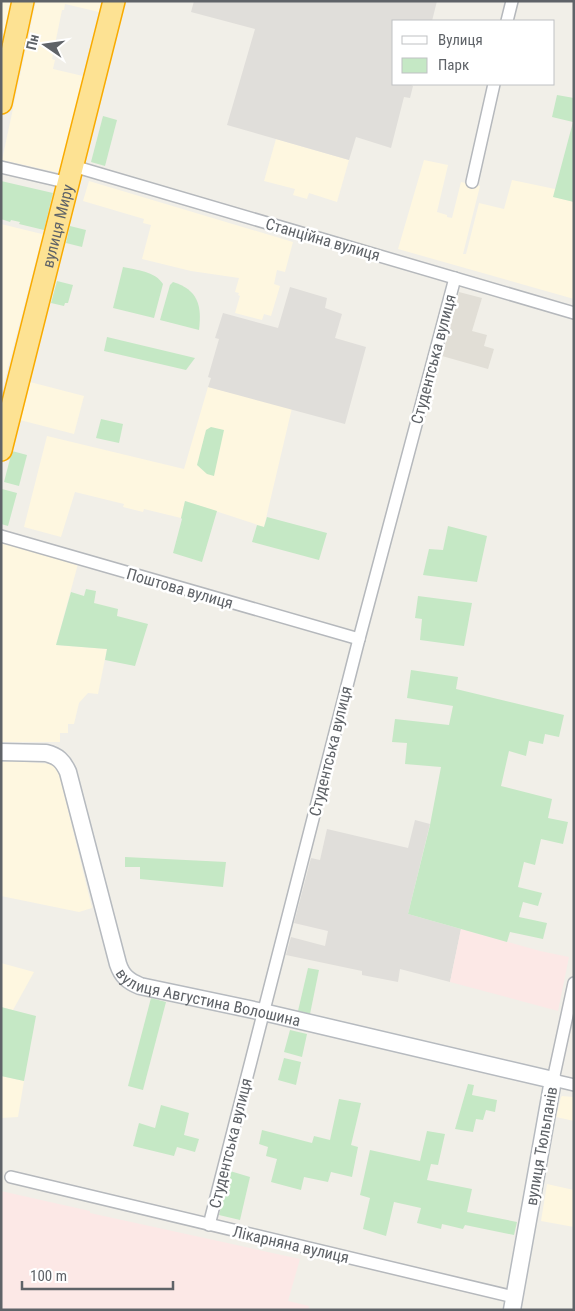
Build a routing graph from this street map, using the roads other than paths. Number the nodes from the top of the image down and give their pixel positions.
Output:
1 (23, 1) edge
2 (114, 1) edge
3 (512, 1) edge
4 (507, 20) edge
5 (494, 85) edge
6 (1, 104) edge
7 (1, 168) edge
8 (71, 174) junction
9 (472, 182) dead end
10 (455, 278) junction
11 (574, 313) edge
12 (7, 400) edge
13 (1, 450) edge
14 (1, 536) edge
15 (359, 640) junction
16 (1, 752) edge
17 (574, 983) edge
18 (263, 1012) junction
19 (553, 1080) junction
20 (574, 1084) edge
21 (10, 1177) dead end
22 (209, 1225) junction
23 (513, 1303) edge

1 - 6 highway
2 - 8 highway, вулиця Миру
3 - 4 street
5 - 9 street
7 - 8 street, Станційна вулиця
8 - 10 street, Станційна вулиця
8 - 12 highway, вулиця Миру
10 - 11 street, Станційна вулиця
10 - 15 street, Студентська вулиця
12 - 13 highway, вулиця Миру
14 - 15 street, Поштова вулиця
15 - 18 street, Студентська вулиця
16 - 18 street, вулиця Августина Волошина
17 - 19 street, вулиця Тюльпанів
18 - 19 street, вулиця Августина Волошина
18 - 22 street, Студентська вулиця
19 - 20 street, вулиця Августина Волошина
19 - 23 street, вулиця Тюльпанів
21 - 22 street, Лікарняна вулиця
22 - 23 street, Лікарняна вулиця

